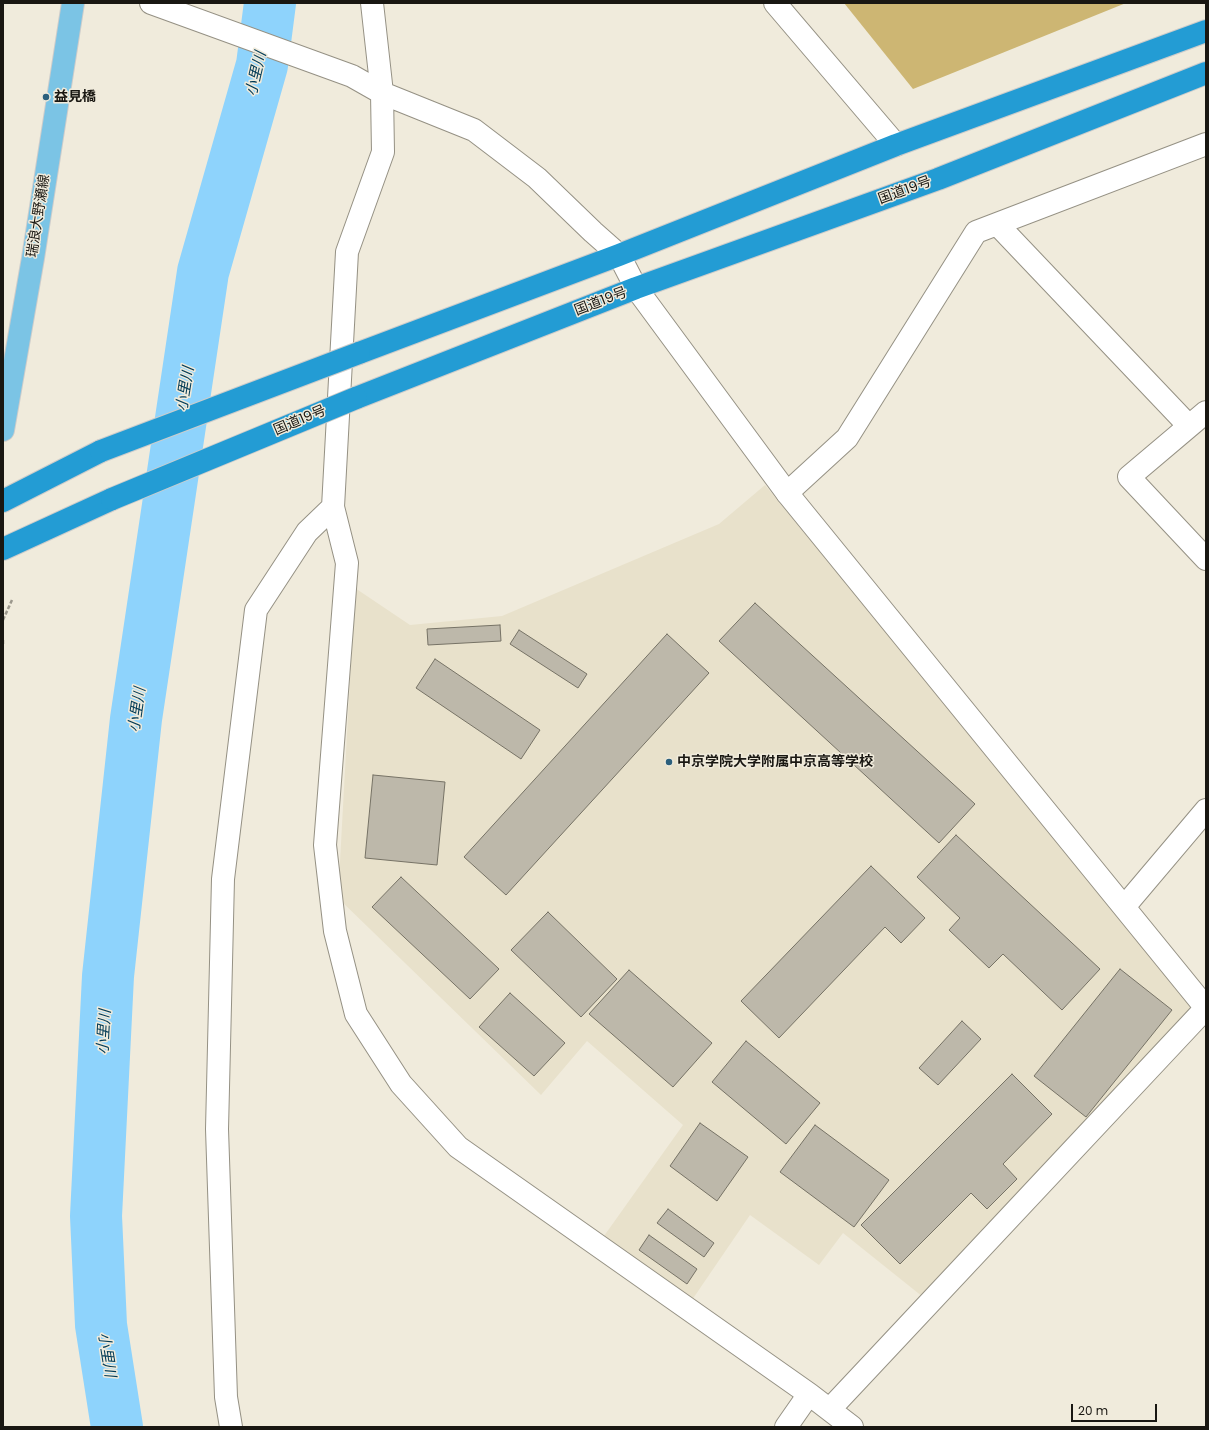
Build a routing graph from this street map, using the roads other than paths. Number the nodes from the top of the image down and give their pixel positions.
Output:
1 (74, 3) edge
2 (151, 3) edge
3 (372, 3) edge
4 (775, 3) edge
5 (1206, 31) edge
6 (1206, 74) edge
7 (382, 93) junction
8 (1206, 144) edge
9 (896, 145) junction
10 (998, 224) junction
11 (619, 255) junction
12 (636, 288) junction
13 (1206, 412) edge
14 (1189, 426) junction
15 (3, 430) edge
16 (787, 493) junction
17 (3, 500) edge
18 (333, 507) junction
19 (3, 549) edge
20 (1206, 559) edge
21 (1206, 810) edge
22 (1124, 907) junction
23 (1206, 1008) edge
24 (809, 1394) junction
25 (830, 1409) junction
26 (231, 1427) edge
27 (786, 1427) edge
28 (852, 1427) edge

1 - 15 main road, 瑞浪大野瀬線
2 - 7 street
3 - 7 street
4 - 9 street
5 - 9 highway
6 - 12 highway, 国道19号
7 - 11 street
7 - 18 street
8 - 10 street
9 - 11 highway
10 - 14 street
10 - 16 street
11 - 12 street
11 - 17 highway, bridge
12 - 16 street
12 - 19 highway, 国道19号, bridge
13 - 14 street
14 - 20 street
16 - 22 street
18 - 24 street
18 - 26 street
21 - 22 street
22 - 23 street
23 - 25 street
24 - 25 street
24 - 27 street
25 - 28 street

